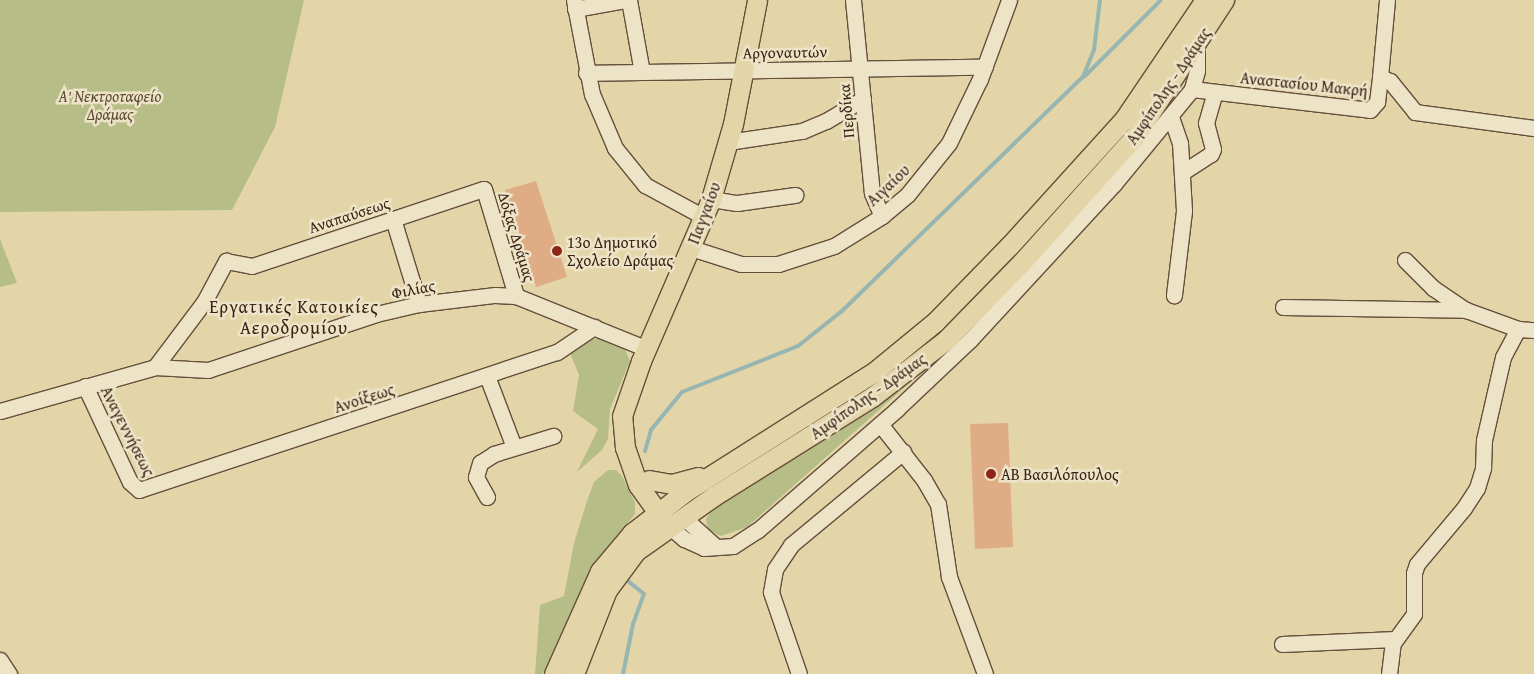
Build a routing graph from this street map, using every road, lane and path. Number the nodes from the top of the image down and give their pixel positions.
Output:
1 (627, 0) edge
2 (757, 0) edge
3 (853, 0) edge
4 (1010, 0) edge
5 (1205, 0) edge
6 (1224, 0) edge
7 (1387, 0) edge
8 (574, 5) edge
9 (1197, 44) junction
10 (985, 67) junction
11 (860, 69) junction
12 (743, 70) junction
13 (642, 72) junction
14 (586, 73) junction
15 (1380, 77) junction
16 (1192, 88) junction
17 (1215, 92) junction
18 (863, 99) junction
19 (1171, 117) junction
20 (1534, 124) edge
21 (728, 142) junction
22 (1183, 172) junction
23 (484, 189) joint
24 (795, 195) dead end
25 (711, 199) junction
26 (882, 216) junction
27 (704, 217) junction
28 (393, 219) junction
29 (691, 248) junction
30 (1405, 260) dead end
31 (1174, 295) dead end
32 (516, 296) junction
33 (419, 304) junction
34 (1283, 307) dead end
35 (1466, 310) junction
36 (594, 327) junction
37 (1518, 329) junction
38 (1534, 330) edge
39 (646, 349) junction
40 (155, 367) junction
41 (487, 376) junction
42 (85, 386) junction
43 (0, 411) edge
44 (880, 424) junction
45 (553, 436) dead end
46 (766, 442) junction
47 (514, 447) junction
48 (903, 452) junction
49 (638, 472) junction
50 (139, 490) joint
51 (486, 497) dead end
52 (669, 515) junction
53 (613, 568) junction
54 (1395, 639) junction
55 (1282, 644) dead end
56 (0, 660) edge
57 (9, 674) edge
58 (554, 674) edge
59 (574, 674) edge
60 (799, 674) edge
61 (984, 674) edge
62 (1389, 674) edge

1 - 8 street
1 - 13 street
2 - 12 main road, Παγγαίου
3 - 11 street, Περδίκα
4 - 10 street, Αιγαίου
5 - 46 main road, Αμφίπολης - Δράμας
6 - 9 main road, Αμφίπολης - Δράμας
7 - 15 street
8 - 14 street
9 - 16 street
9 - 52 main road, Αμφίπολης - Δράμας
10 - 11 street, Αργοναυτών
10 - 26 street, Αιγαίου
11 - 12 street, Αργοναυτών
11 - 18 street, Περδίκα
12 - 13 street, Αργοναυτών
12 - 21 main road, Παγγαίου
13 - 14 street, Αργοναυτών
14 - 27 street
15 - 17 street, Αναστασίου Μακρή
15 - 20 street, Αναστασίου Μακρή
16 - 17 street, Αναστασίου Μακρή
16 - 19 street
17 - 22 street
18 - 21 street
18 - 26 street, Περδίκα
19 - 22 street
19 - 44 street
21 - 25 main road, Παγγαίου
22 - 31 street
23 - 28 street, Αναπαύσεως
23 - 32 street, Δόξας Δράμας
24 - 25 street
25 - 27 main road, Παγγαίου
26 - 29 street, Αιγαίου
27 - 29 main road, Παγγαίου
28 - 33 street
28 - 40 street, Αναπαύσεως
29 - 39 main road, Παγγαίου
30 - 35 street
32 - 33 street, Φιλίας
32 - 36 street, Φιλίας
33 - 40 street, Φιλίας
34 - 35 street
35 - 37 street
36 - 39 street, Φιλίας
36 - 41 street, Ανοίξεως
37 - 38 street
37 - 54 street
39 - 49 main road, Παγγαίου
40 - 42 street, Φιλίας
41 - 47 street
41 - 50 street, Ανοίξεως
42 - 43 street, Φιλίας
42 - 50 street, Αναγεννήσεως
44 - 48 street
44 - 52 street
45 - 47 street
46 - 49 main road
46 - 52 main road, Αμφίπολης - Δράμας
47 - 51 street
48 - 60 street
48 - 61 street
49 - 52 main road
52 - 53 main road, Αμφίπολης - Δράμας
53 - 58 main road, Αμφίπολης - Δράμας
53 - 59 main road, Αμφίπολης - Δράμας
54 - 55 street
54 - 62 street
56 - 57 street

